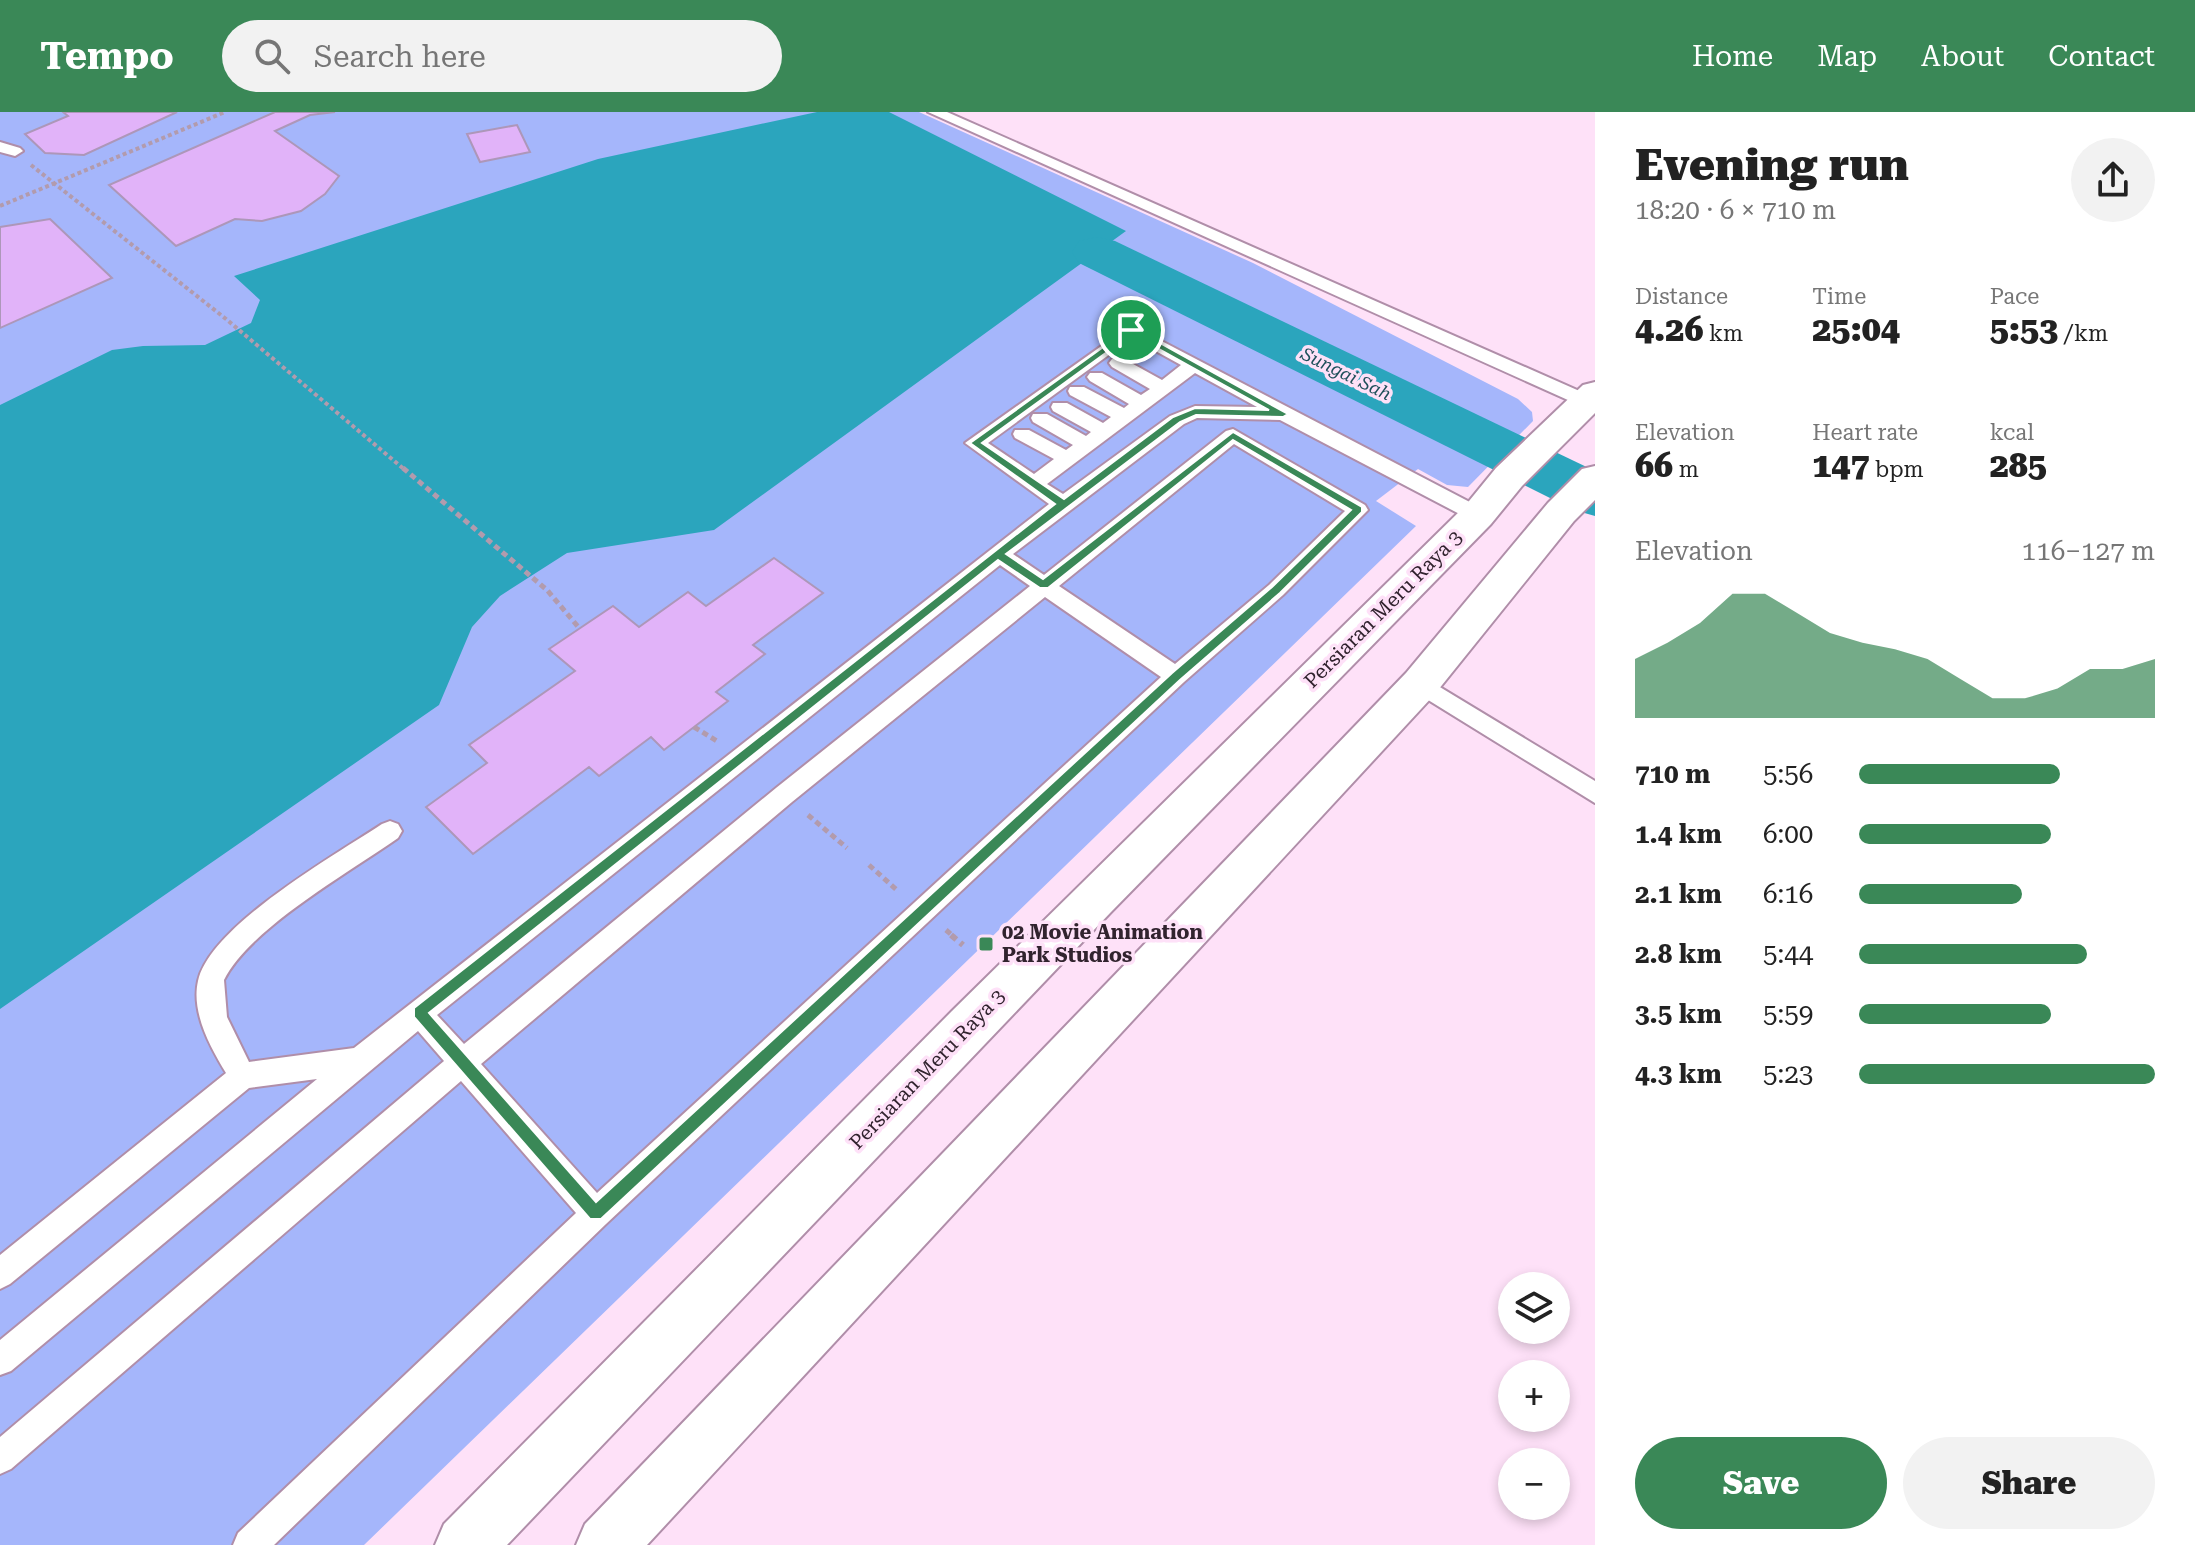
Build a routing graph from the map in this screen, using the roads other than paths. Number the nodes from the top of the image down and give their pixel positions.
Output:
1 (935, 112) edge
2 (1118, 363) dead end
3 (1195, 364) junction
4 (1096, 377) dead end
5 (1162, 388) junction
6 (1077, 391) dead end
7 (1591, 397) edge
8 (1142, 403) junction
9 (1060, 407) dead end
10 (1283, 414) junction
11 (1124, 416) junction
12 (1040, 418) dead end
13 (1104, 431) junction
14 (1022, 434) dead end
15 (1086, 444) junction
16 (1066, 458) junction
17 (1595, 478) edge
18 (1035, 483) junction
19 (1063, 504) junction
20 (1478, 515) junction
21 (998, 554) junction
22 (1044, 585) junction
23 (1176, 676) junction
24 (1420, 684) junction
25 (1595, 793) edge
26 (390, 831) dead end
27 (419, 1013) junction
28 (360, 1060) junction
29 (463, 1062) junction
30 (243, 1076) junction
31 (596, 1214) junction
32 (0, 1274) edge
33 (0, 1360) edge
34 (0, 1458) edge
35 (250, 1545) edge
36 (465, 1545) edge
37 (606, 1545) edge

1 - 7 lane
2 - 5 lane
3 - 5 lane
3 - 10 lane
3 - 18 lane
4 - 8 lane
5 - 8 lane
6 - 11 lane
7 - 20 street, Persiaran Meru Raya 3
8 - 11 lane
9 - 13 lane
10 - 19 lane
10 - 20 lane
11 - 13 lane
12 - 15 lane
13 - 15 lane
14 - 16 lane
15 - 16 lane
16 - 18 lane
17 - 24 street
18 - 19 lane
19 - 21 lane
20 - 36 street, Persiaran Meru Raya 3
21 - 22 lane
21 - 27 lane
22 - 23 lane
22 - 23 lane
22 - 29 lane
23 - 31 lane
24 - 25 lane
24 - 37 street
26 - 30 lane
27 - 28 lane
27 - 29 lane
28 - 30 lane
28 - 33 lane
29 - 31 lane
29 - 34 lane
30 - 32 lane
31 - 35 lane

